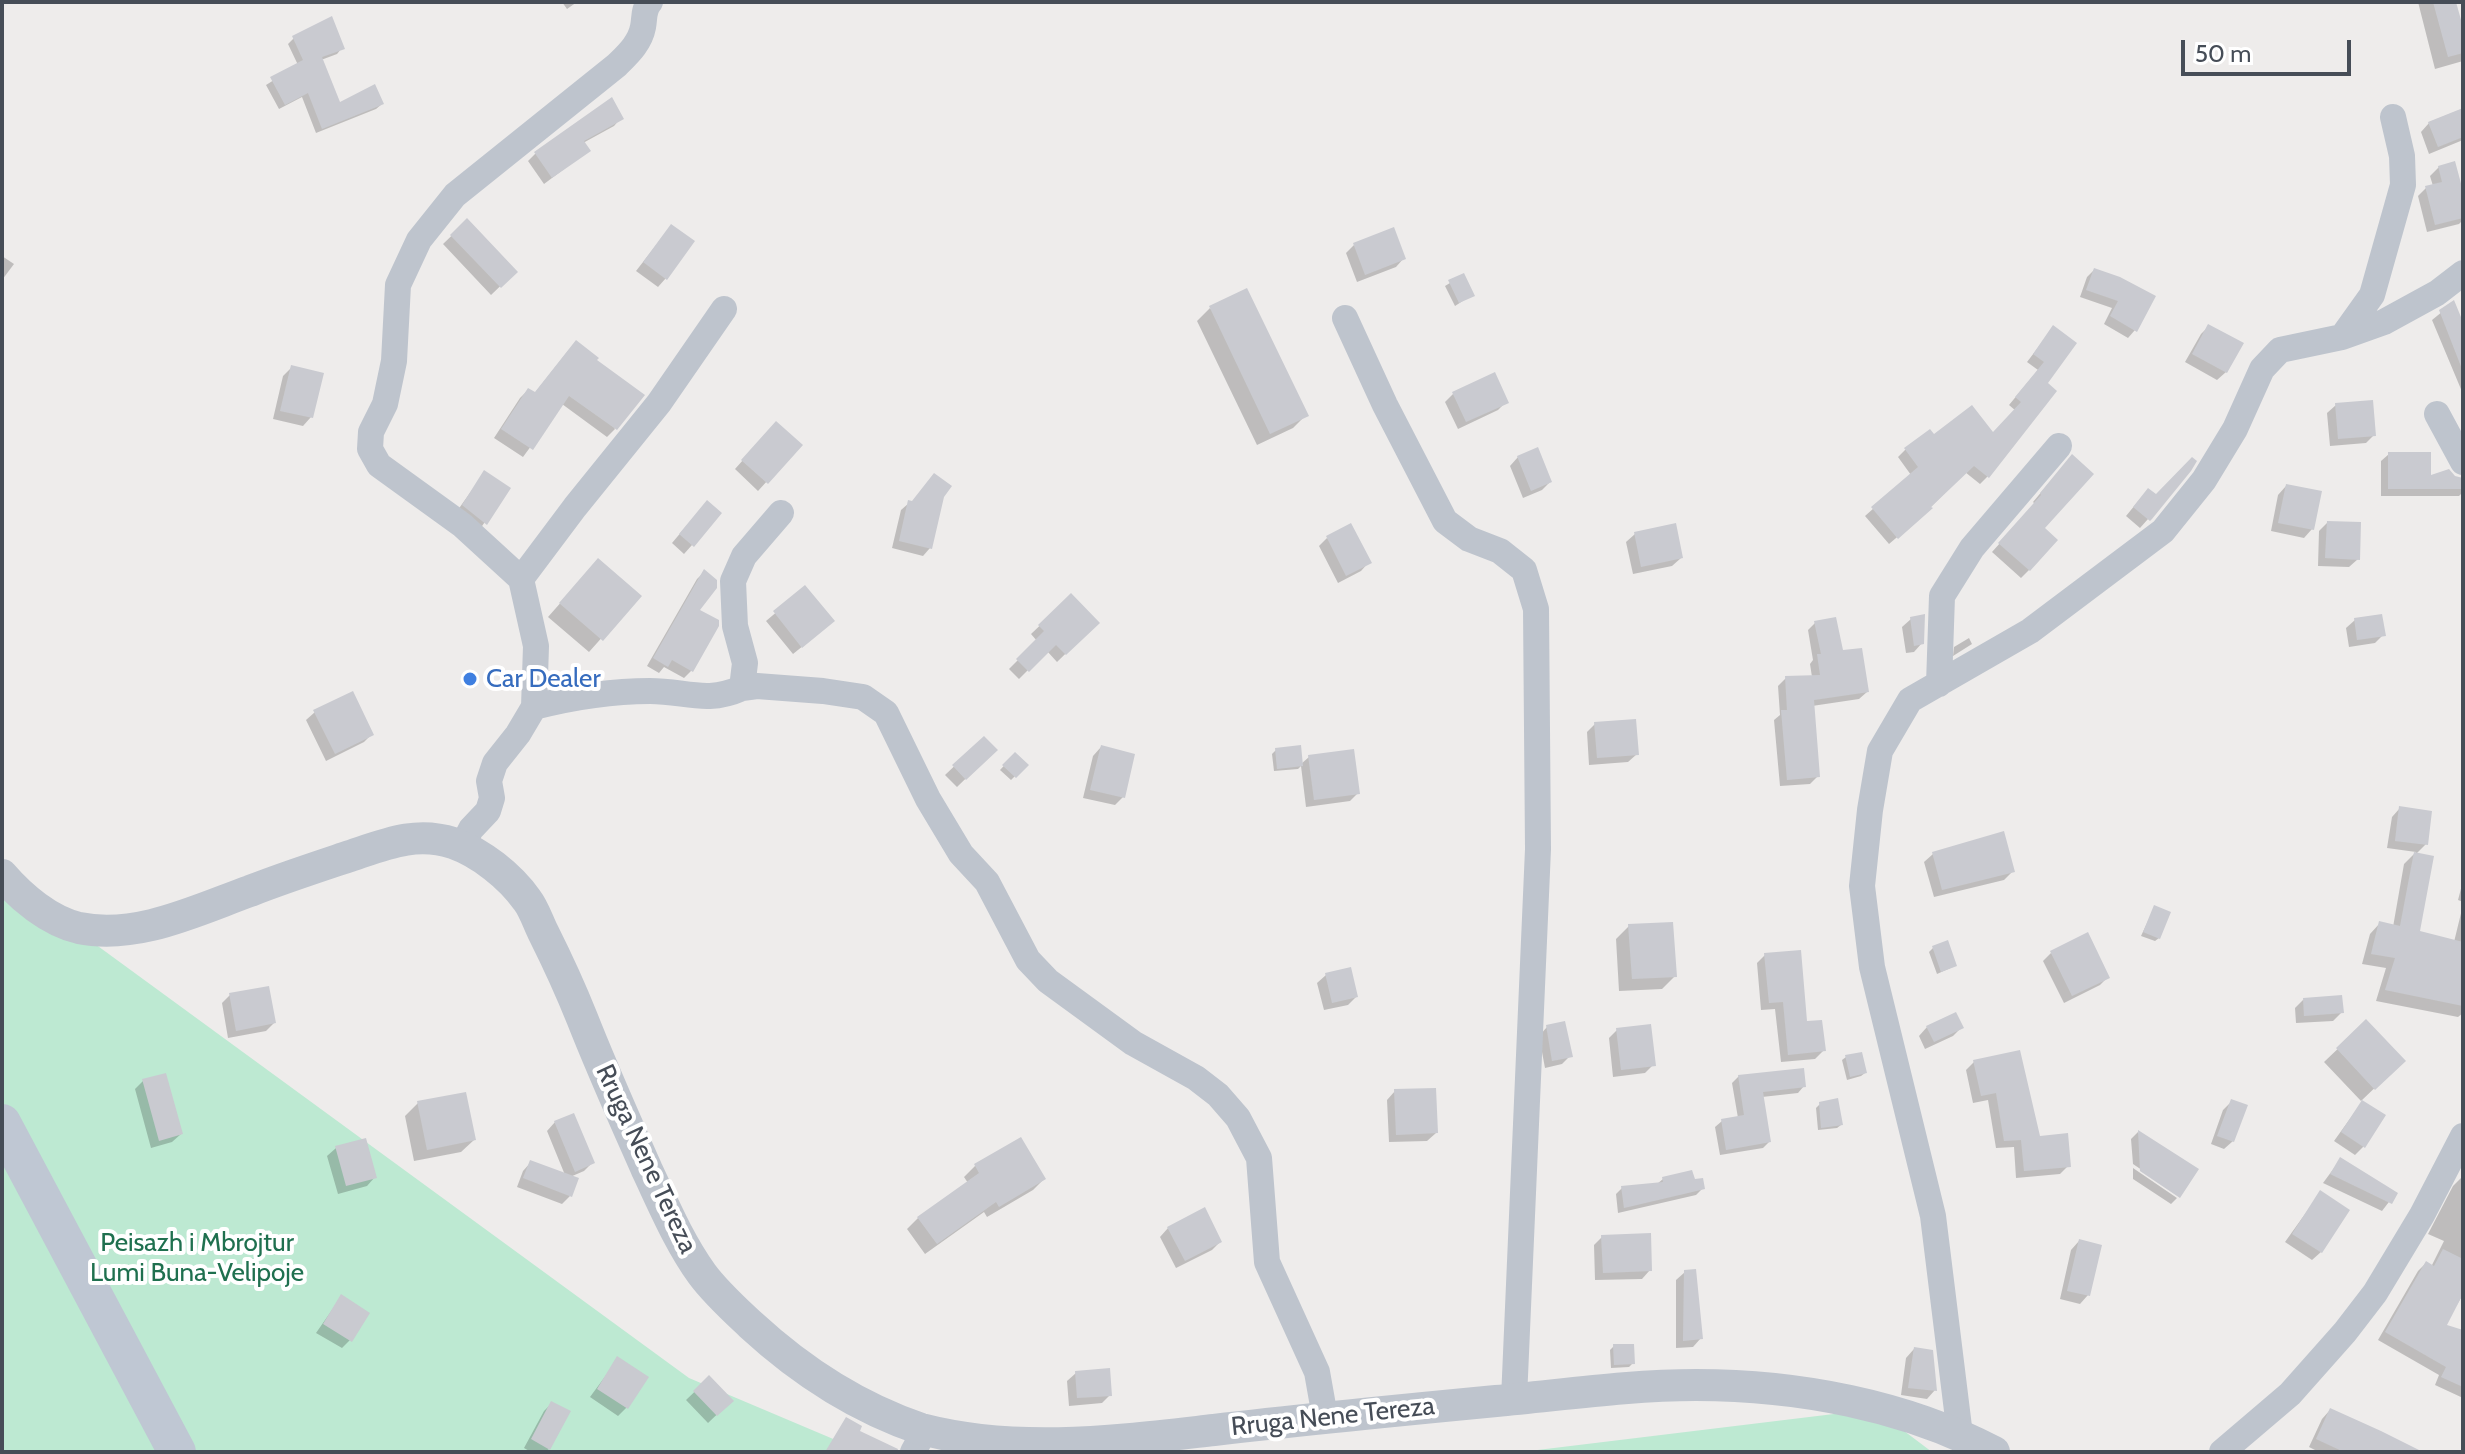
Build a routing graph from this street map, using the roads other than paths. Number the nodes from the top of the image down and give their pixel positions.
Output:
1 (650, 2) edge
2 (2393, 117) dead end
3 (2463, 273) edge
4 (724, 309) dead end
5 (1345, 318) dead end
6 (2342, 337) junction
7 (2437, 414) dead end
8 (2059, 446) dead end
9 (2463, 462) edge
10 (781, 513) dead end
11 (521, 579) junction
12 (1939, 684) junction
13 (742, 688) junction
14 (534, 707) junction
15 (462, 846) junction
16 (2, 875) edge
17 (2, 1123) edge
18 (2463, 1136) edge
19 (1514, 1399) junction
20 (1325, 1417) junction
21 (1960, 1435) junction
22 (919, 1441) edge
23 (1185, 1442) edge
24 (177, 1452) edge
25 (1994, 1452) edge
26 (2222, 1452) edge

1 - 11 street
2 - 6 street
3 - 6 street
4 - 11 street
5 - 19 street
6 - 12 street
7 - 9 street
8 - 12 street
10 - 13 street
11 - 14 street
12 - 21 street
13 - 14 street
13 - 20 street
14 - 15 street
15 - 16 street, Rruga Nene Tereza
15 - 22 street, Rruga Nene Tereza
17 - 24 main road
18 - 26 street
19 - 20 street, Rruga Nene Tereza
19 - 21 street, Rruga Nene Tereza
20 - 23 street, Rruga Nene Tereza
21 - 25 street, Rruga Nene Tereza
22 - 23 street, Rruga Nene Tereza

